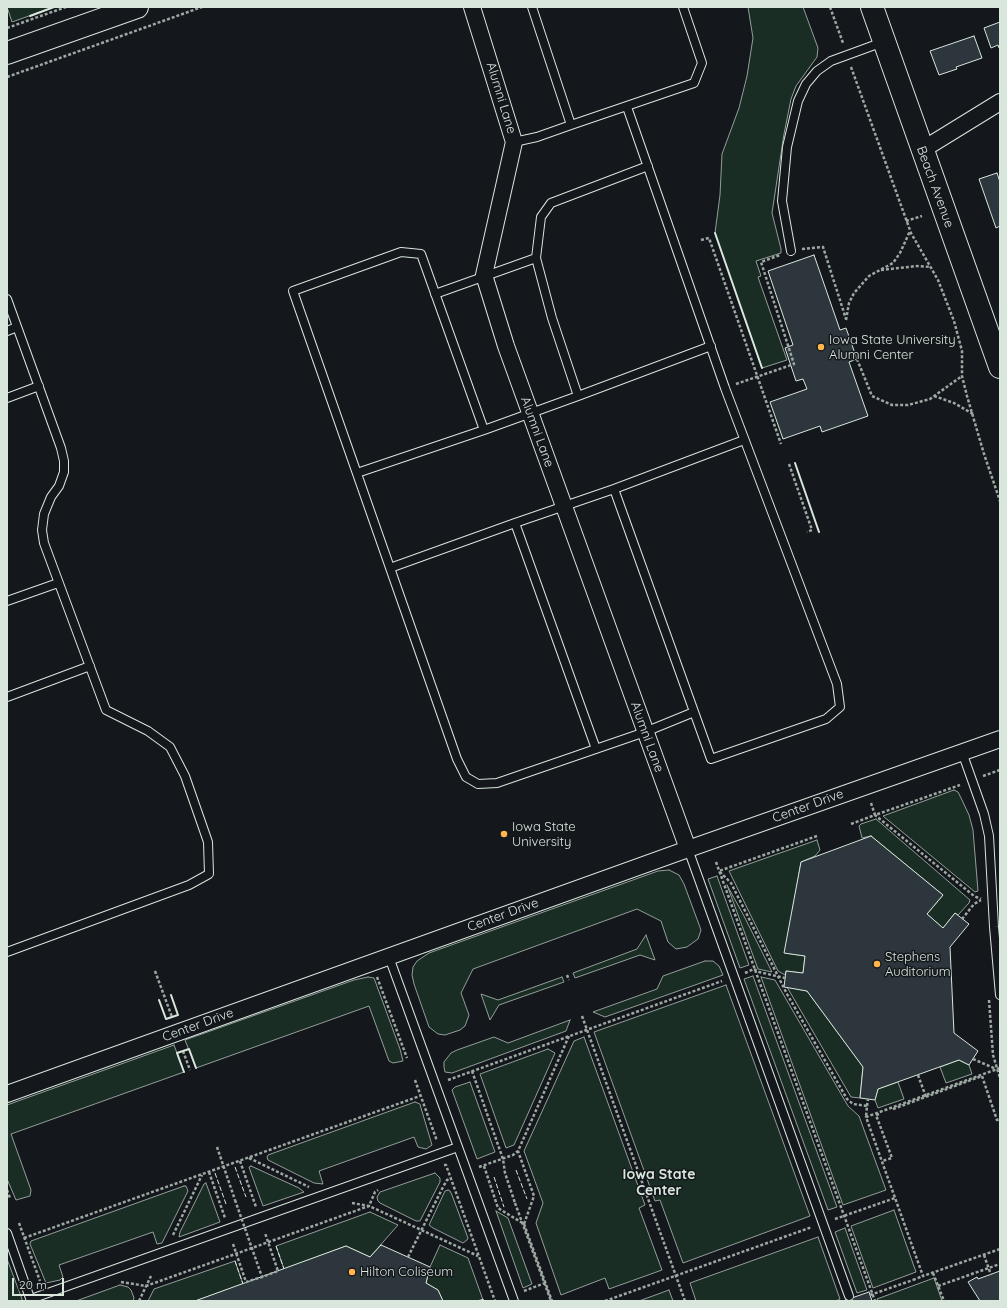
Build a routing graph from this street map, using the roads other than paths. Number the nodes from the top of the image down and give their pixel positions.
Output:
1 (137, 7) edge
2 (472, 7) edge
3 (532, 7) edge
4 (684, 7) edge
5 (872, 7) edge
6 (884, 42) junction
7 (7, 53) edge
8 (1000, 102) edge
9 (627, 107) junction
10 (571, 126) junction
11 (514, 142) junction
12 (922, 150) junction
13 (648, 166) junction
14 (791, 251) road end
15 (536, 258) junction
16 (484, 275) junction
17 (435, 294) junction
18 (7, 299) edge
19 (17, 327) junction
20 (7, 331) edge
21 (711, 346) junction
22 (1000, 367) edge
23 (39, 386) junction
24 (578, 396) junction
25 (7, 398) edge
26 (530, 414) junction
27 (484, 430) junction
28 (744, 440) junction
29 (357, 473) junction
30 (614, 489) junction
31 (564, 506) junction
32 (516, 523) junction
33 (390, 568) junction
34 (58, 583) junction
35 (7, 601) edge
36 (90, 666) junction
37 (7, 697) edge
38 (694, 712) junction
39 (645, 732) junction
40 (1000, 739) edge
41 (596, 749) junction
42 (962, 752) junction
43 (688, 849) junction
44 (7, 952) edge
45 (388, 957) junction
46 (1000, 995) edge
47 (7, 1094) edge
48 (458, 1147) junction
49 (7, 1233) edge
50 (849, 1296) dead end
51 (31, 1300) edge
52 (514, 1301) edge

1 - 7 street
2 - 11 street, Alumni Lane
3 - 10 lane
4 - 9 lane
5 - 6 street, Beach Avenue
6 - 12 street, Beach Avenue
6 - 14 lane
8 - 12 street
9 - 10 lane
9 - 13 lane
10 - 11 lane
11 - 16 street, Alumni Lane
12 - 22 street, Beach Avenue
13 - 15 lane
13 - 21 lane
15 - 16 lane
15 - 24 lane
16 - 17 lane
16 - 26 street, Alumni Lane
17 - 27 lane
17 - 29 lane
18 - 19 lane
19 - 20 lane
19 - 23 lane
21 - 24 lane
21 - 28 lane
23 - 25 lane
23 - 34 lane
24 - 26 lane
26 - 27 lane
26 - 31 street, Alumni Lane
27 - 29 lane
28 - 30 lane
28 - 38 lane
29 - 33 lane
30 - 31 lane
30 - 38 lane
31 - 32 lane
31 - 39 street, Alumni Lane
32 - 33 lane
32 - 41 lane
33 - 41 lane
34 - 35 lane
34 - 36 lane
36 - 37 lane
36 - 44 lane
38 - 39 lane
39 - 41 lane
39 - 43 street, Alumni Lane
40 - 42 street, Center Drive
42 - 43 street, Center Drive
42 - 46 lane
43 - 45 street, Center Drive
43 - 50 lane
45 - 47 street, Center Drive
45 - 48 lane
48 - 51 lane
48 - 52 lane
49 - 51 lane

